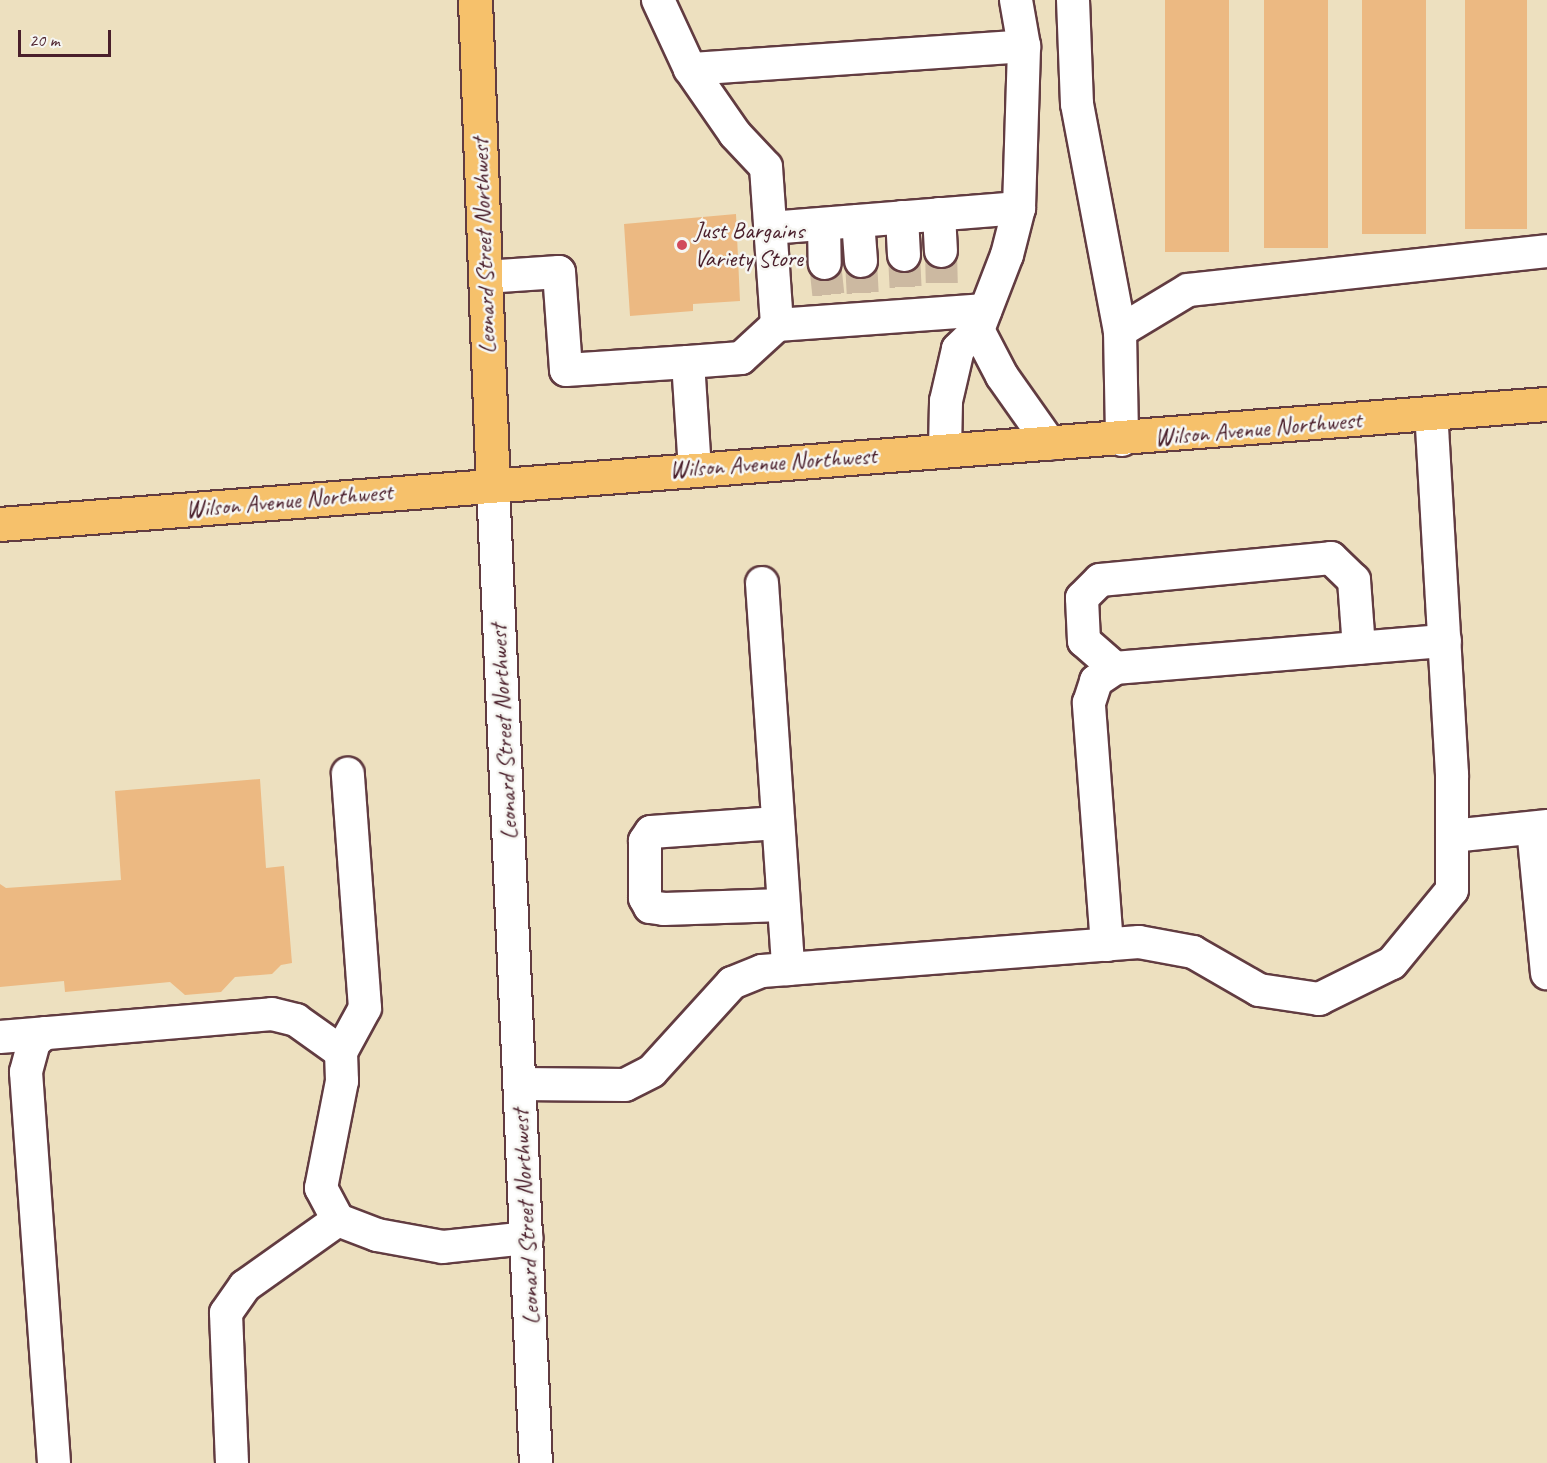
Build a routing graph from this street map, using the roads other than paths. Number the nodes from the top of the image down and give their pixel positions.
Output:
1 (475, 0) edge
2 (658, 0) edge
3 (1016, 0) edge
4 (1073, 0) edge
5 (1024, 46) junction
6 (690, 69) junction
7 (1019, 208) junction
8 (939, 214) junction
9 (902, 218) junction
10 (858, 221) junction
11 (824, 224) junction
12 (770, 228) junction
13 (941, 251) tunnel mouth
14 (1547, 251) edge
15 (904, 255) tunnel mouth
16 (861, 261) tunnel mouth
17 (825, 263) tunnel mouth
18 (485, 277) junction
19 (981, 320) junction
20 (777, 325) junction
21 (1120, 331) junction
22 (688, 362) junction
23 (1547, 404) edge
24 (1431, 414) junction
25 (1122, 440) junction
26 (1050, 444) junction
27 (945, 450) junction
28 (695, 469) junction
29 (493, 484) junction
30 (0, 524) edge
31 (762, 583) dead end
32 (1444, 641) junction
33 (1359, 648) junction
34 (1115, 668) junction
35 (348, 774) dead end
36 (777, 823) junction
37 (1540, 827) edge
38 (1452, 836) junction
39 (783, 905) junction
40 (1107, 945) junction
41 (788, 969) junction
42 (1547, 973) edge
43 (45, 1033) junction
44 (0, 1037) edge
45 (341, 1052) junction
46 (520, 1084) junction
47 (338, 1220) junction
48 (527, 1238) junction
49 (54, 1463) edge
50 (232, 1463) edge
51 (536, 1463) edge

1 - 18 main road, Leonard Street Northwest
2 - 6 street
3 - 5 street
4 - 21 street
5 - 6 street
5 - 7 street
6 - 12 street
7 - 8 street
7 - 19 street
8 - 9 street
8 - 13 street
9 - 10 street
9 - 15 street
10 - 11 street
10 - 16 street
11 - 12 street
11 - 17 street
12 - 20 street
14 - 21 street
18 - 22 street
18 - 29 main road, Leonard Street Northwest
19 - 20 street
19 - 26 street
19 - 27 street
20 - 22 street
21 - 25 street
22 - 28 street
23 - 24 main road, Wilson Avenue Northwest
24 - 25 main road, Wilson Avenue Northwest
24 - 32 street
25 - 26 main road, Wilson Avenue Northwest
26 - 27 main road, Wilson Avenue Northwest
27 - 28 main road, Wilson Avenue Northwest
28 - 29 main road, Wilson Avenue Northwest
29 - 30 main road, Wilson Avenue Northwest
29 - 46 street, Leonard Street Northwest
31 - 36 street
32 - 33 street
32 - 38 street
33 - 34 street
33 - 34 street
34 - 40 street
35 - 45 street
36 - 39 street
36 - 39 street
37 - 38 street
37 - 42 street
38 - 40 street
39 - 41 street
40 - 41 street
41 - 46 street
43 - 44 street
43 - 45 street
43 - 49 street
45 - 47 street
46 - 48 street, Leonard Street Northwest
47 - 48 street
47 - 50 street
48 - 51 street, Leonard Street Northwest

